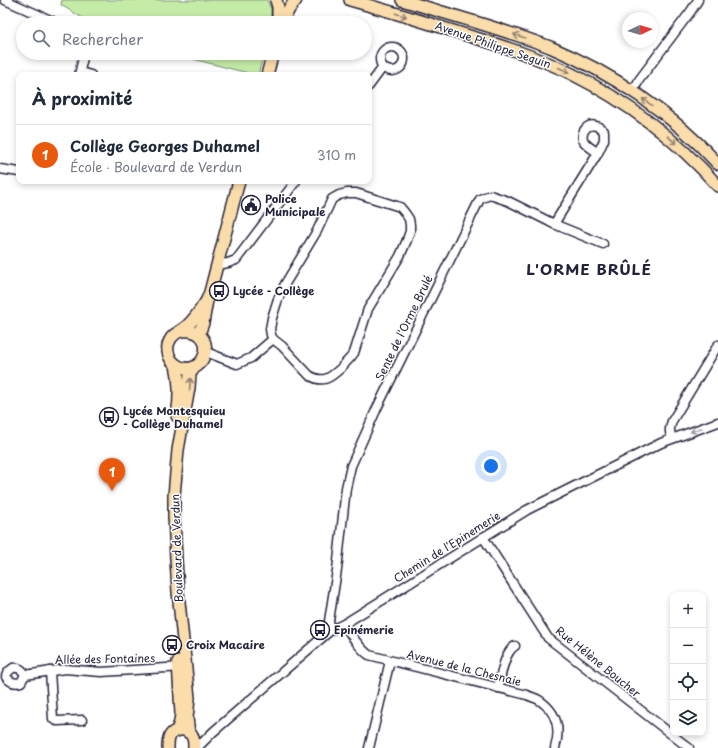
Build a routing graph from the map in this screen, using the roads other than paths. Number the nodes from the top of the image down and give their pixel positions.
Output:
1 (5, 0) edge
2 (276, 0) edge
3 (296, 0) edge
4 (350, 0) edge
5 (402, 0) edge
6 (698, 0) edge
7 (427, 4) edge
8 (41, 16) edge
9 (278, 16) edge
10 (286, 16) edge
11 (83, 60) edge
12 (271, 60) edge
13 (384, 67) dead end
14 (80, 72) edge
15 (268, 72) edge
16 (372, 82) edge
17 (632, 91) junction
18 (598, 153) dead end
19 (718, 164) edge
20 (0, 170) edge
21 (16, 172) edge
22 (238, 184) edge
23 (294, 184) edge
24 (718, 186) edge
25 (554, 224) junction
26 (602, 244) dead end
27 (217, 266) junction
28 (207, 300) junction
29 (182, 330) junction
30 (199, 334) junction
31 (273, 339) junction
32 (718, 345) edge
33 (206, 352) junction
34 (176, 365) junction
35 (196, 366) junction
36 (718, 422) edge
37 (673, 438) junction
38 (483, 538) junction
39 (344, 624) junction
40 (331, 630) junction
41 (515, 646) dead end
42 (390, 661) junction
43 (182, 668) junction
44 (50, 671) junction
45 (25, 675) junction
46 (3, 677) edge
47 (498, 688) junction
48 (82, 720) dead end
49 (177, 730) junction
50 (213, 732) junction
51 (190, 735) junction
52 (168, 748) edge
53 (194, 748) edge
54 (197, 748) edge
55 (369, 748) edge
56 (555, 748) edge
57 (689, 748) edge

1 - 8 street
2 - 9 main road
3 - 10 main road
4 -> 24 main road, Avenue Philippe Seguin
5 - 7 main road, Avenue Philippe Seguin
6 - 17 street
17 -> 7 main road, Avenue Philippe Seguin
11 - 14 street
12 - 15 main road
13 - 16 street
19 -> 17 main road, Avenue Philippe Seguin
18 - 25 street
20 - 21 street
22 - 27 main road
23 - 27 street
25 - 26 street, Sente de l'Orme Brulé
25 - 40 street, Sente de l'Orme Brulé
27 - 28 main road
28 - 29 main road
28 - 30 main road
29 - 30 main road
29 - 34 main road
30 - 33 main road
31 - 31 street
31 - 33 street
32 - 37 street
33 - 35 main road
34 - 35 main road
34 - 43 main road, Boulevard de Verdun
43 -> 35 main road, Boulevard de Verdun
36 -> 37 street, Chemin de l'Epinemerie
37 - 38 street, Chemin de l'Epinemerie
38 - 39 street, Chemin de l'Epinemerie
38 - 57 street, Rue Hélène Boucher
39 - 40 street, Chemin de l'Epinemerie
39 - 42 street, Avenue de la Chesnaie
40 - 50 street, Chemin de l'Epinemerie
41 - 47 street
42 - 47 street, Avenue de la Chesnaie
42 - 55 street
43 - 44 street, Allée des Fontaines
43 - 49 main road, Boulevard de Verdun
43 - 51 main road, Boulevard de Verdun
44 - 45 street, Allée des Fontaines
44 - 48 street
45 - 46 street, Allée des Fontaines
45 - 46 street, Allée des Fontaines
47 - 56 street, Avenue de la Chesnaie
49 - 51 main road
49 - 52 main road, Boulevard de Verdun
50 - 51 street, Chemin de l'Epinemerie
50 - 54 street, Chemin de l'Epinemerie
51 - 53 main road, Boulevard de Verdun

